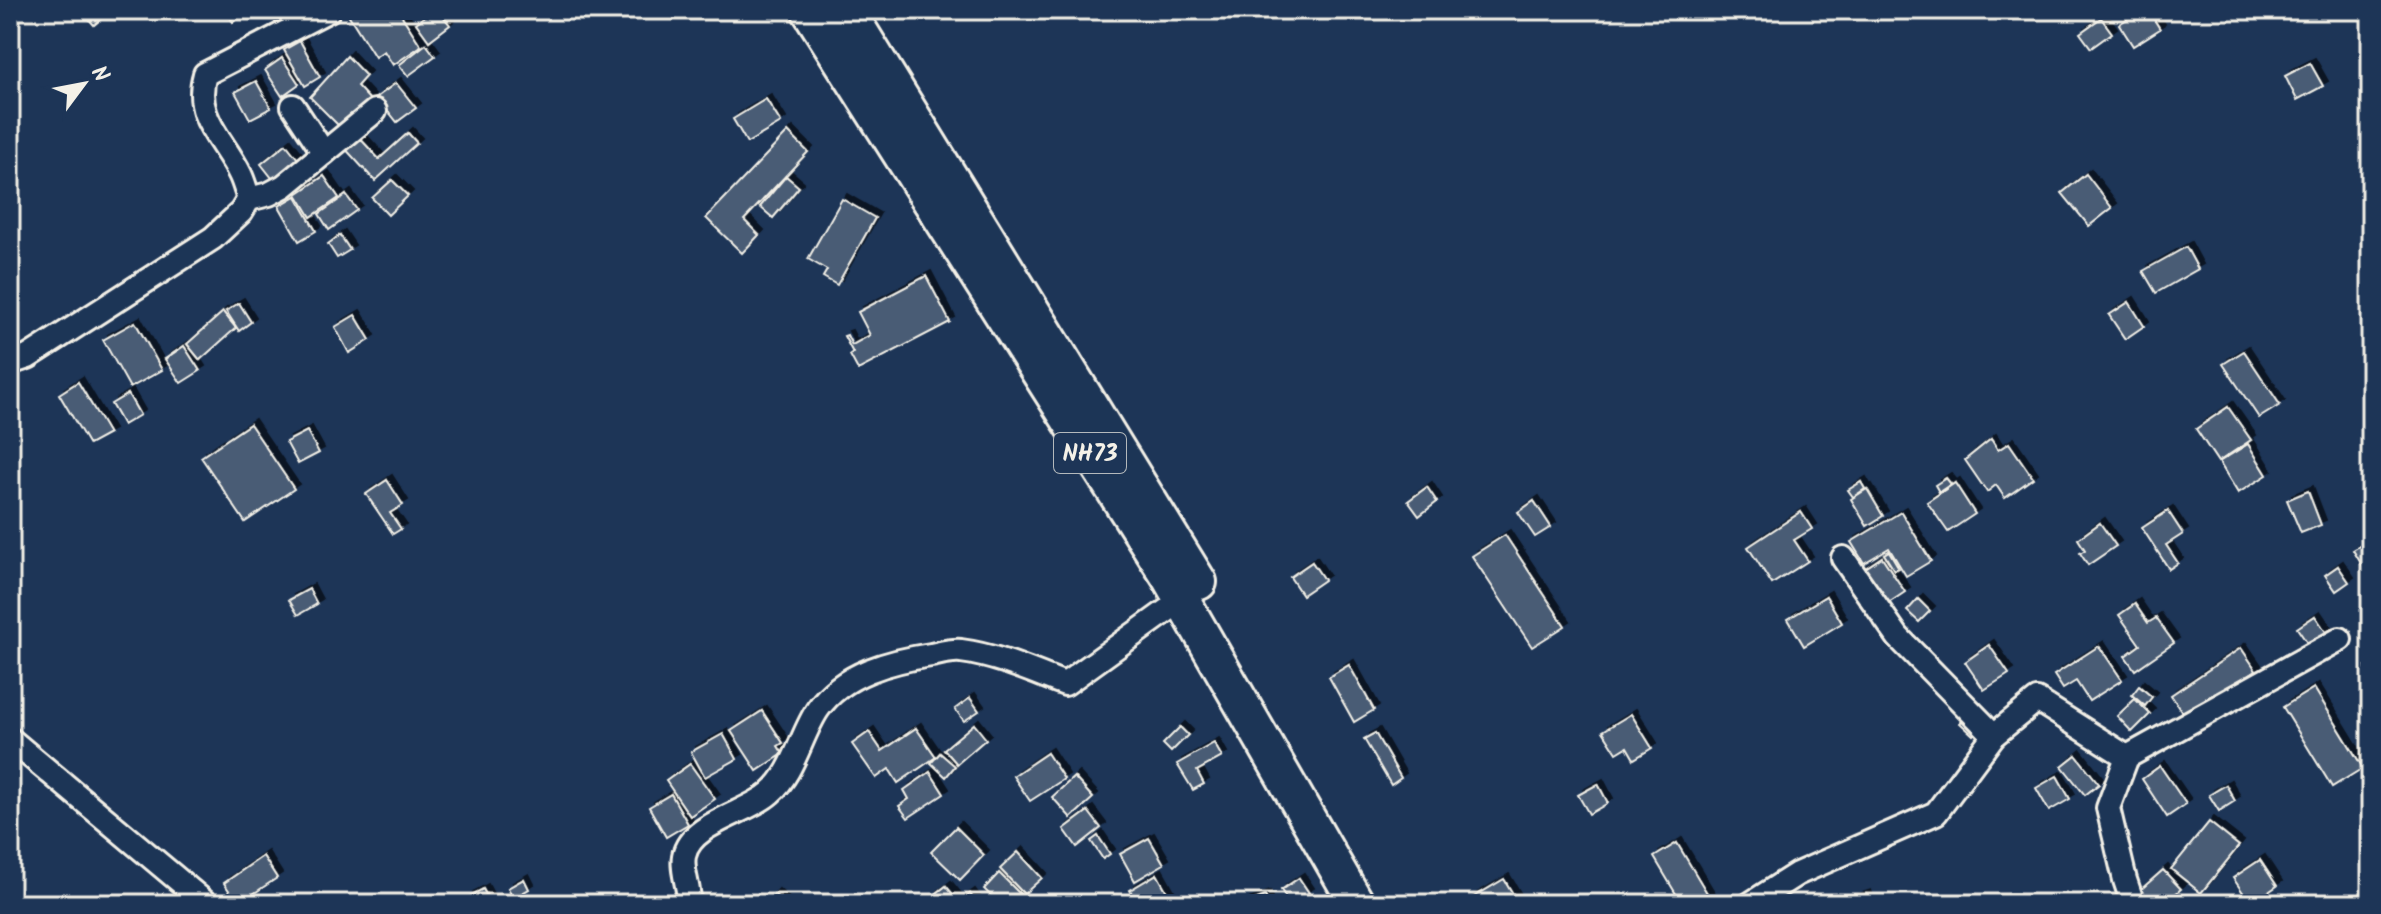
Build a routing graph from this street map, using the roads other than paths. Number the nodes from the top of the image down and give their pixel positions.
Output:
1 (329, 10) edge
2 (809, 10) edge
3 (847, 10) edge
4 (293, 106) dead end
5 (375, 111) dead end
6 (324, 153) junction
7 (249, 199) junction
8 (10, 363) edge
9 (1843, 558) dead end
10 (1183, 599) junction
11 (2340, 639) dead end
12 (1994, 735) junction
13 (10, 739) edge
14 (2127, 757) junction
15 (207, 904) edge
16 (689, 904) edge
17 (1357, 904) edge
18 (1382, 904) edge
19 (1750, 904) edge
20 (2133, 904) edge

1 - 7 street
2 - 10 highway, NH73
3 - 18 highway, NH73
4 - 6 street
5 - 6 street
6 - 7 street
7 - 8 street
9 - 12 street
10 - 16 street
10 - 17 highway, NH73
11 - 14 street
12 - 14 street
12 - 19 street
13 - 15 street
14 - 20 street

